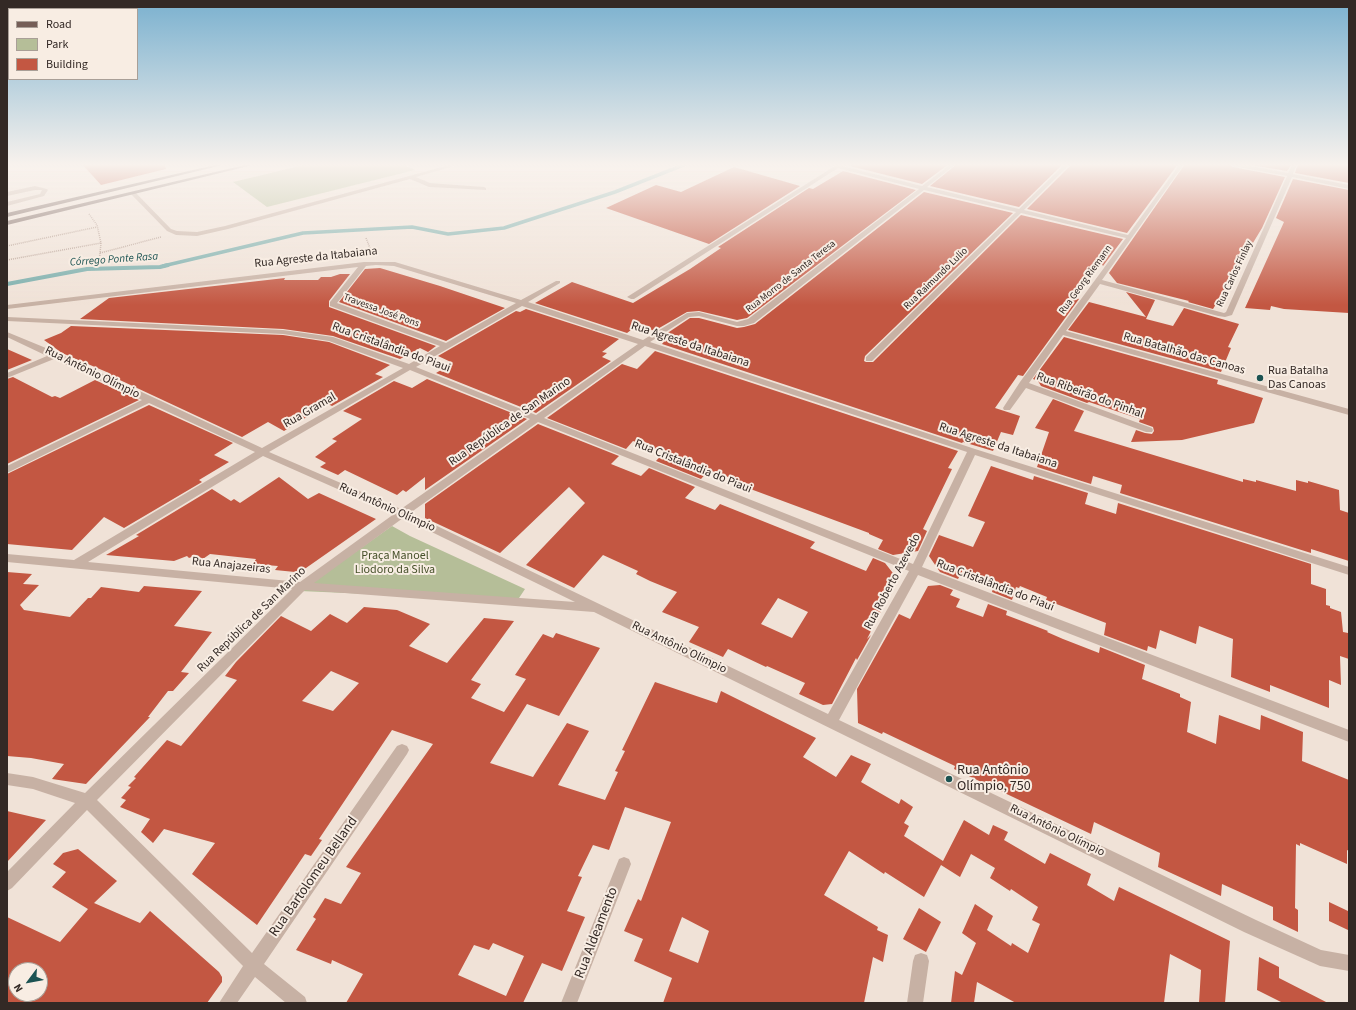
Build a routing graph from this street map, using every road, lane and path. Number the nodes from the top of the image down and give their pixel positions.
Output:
1 (23, 211) edge
2 (57, 211) edge
3 (87, 211) edge
4 (151, 211) edge
5 (285, 211) edge
6 (766, 211) edge
7 (893, 211) edge
8 (1020, 211) joint
9 (1148, 211) edge
10 (1275, 211) edge
11 (7, 215) edge
12 (7, 223) edge
13 (97, 228) junction
14 (176, 233) junction
15 (1130, 236) junction
16 (366, 238) dead end
17 (101, 243) junction
18 (7, 246) edge
19 (100, 253) junction
20 (7, 260) edge
21 (99, 263) dead end
22 (376, 263) junction
23 (364, 264) junction
24 (1098, 281) junction
25 (558, 282) dead end
26 (631, 297) dead end
27 (522, 303) junction
28 (7, 307) edge
29 (7, 319) edge
30 (1060, 332) junction
31 (7, 334) edge
32 (645, 342) junction
33 (447, 346) junction
34 (56, 355) junction
35 (869, 359) dead end
36 (409, 367) junction
37 (7, 376) edge
38 (1023, 384) junction
39 (148, 400) junction
40 (1007, 408) dead end
41 (1349, 412) edge
42 (537, 418) junction
43 (1149, 430) dead end
44 (972, 450) junction
45 (262, 452) junction
46 (7, 470) edge
47 (402, 513) junction
48 (7, 558) edge
49 (76, 564) junction
50 (916, 569) junction
51 (1349, 571) edge
52 (302, 586) junction
53 (597, 609) junction
54 (831, 722) junction
55 (1349, 736) edge
56 (402, 750) dead end
57 (7, 779) edge
58 (87, 800) junction
59 (624, 864) dead end
60 (7, 884) edge
61 (921, 961) dead end
62 (1349, 963) edge
63 (253, 964) junction
64 (227, 1003) edge
65 (299, 1003) edge
66 (569, 1003) edge
67 (915, 1003) edge

1 - 11 main road
2 - 12 main road
3 - 13 path
4 - 14 street
5 - 14 street
6 - 26 street
7 - 32 street, Rua Morro de Santa Teresa
8 - 15 street
8 - 35 street, Rua Raimundo Lulio
9 - 15 street, Rua Georg Riemann
10 - 24 street, Rua Carlos Finlay
13 - 17 path
13 - 18 path
14 - 19 path
15 - 24 street, Rua Georg Riemann
16 - 22 path
17 - 19 path
17 - 20 path
19 - 21 path
22 - 23 street, Rua Agreste da Itabaiana
22 - 27 street, Rua Agreste da Itabaiana
23 - 28 street, Rua Agreste da Itabaiana
23 - 33 street, Travessa José Pons
24 - 30 street, Rua Georg Riemann
25 - 27 street, Rua Gramal
27 - 32 street, Rua Agreste da Itabaiana
27 - 33 street, Rua Gramal
29 - 36 street, Rua Cristalândia do Piaui
30 - 38 street, Rua Georg Riemann
30 - 41 street, Rua Batalhão das Canoas
31 - 34 street, Rua Antônio Olímpio
32 - 42 street, Rua República de San Marino
32 - 44 street, Rua Agreste da Itabaiana
33 - 36 street, Rua Gramal
34 - 37 street
34 - 39 street, Rua Antônio Olímpio
36 - 42 street, Rua Cristalândia do Piaui
36 - 45 street, Rua Gramal
38 - 40 street, Rua Georg Riemann
38 - 43 street, Rua Ribeirão do Pinhal
39 - 45 street, Rua Antônio Olímpio
39 - 46 street
42 - 47 street, Rua República de San Marino
42 - 50 street, Rua Cristalândia do Piaui
44 - 50 street, Rua Roberto Azevedo
44 - 51 street, Rua Agreste da Itabaiana
45 - 47 street, Rua Antônio Olímpio
45 - 49 street, Rua Gramal
47 - 52 street, Rua República de San Marino
47 - 53 street, Rua Antônio Olímpio
48 - 49 street, Rua Anajazeiras
49 - 52 street, Rua Anajazeiras
50 - 54 street, Rua Roberto Azevedo
50 - 55 street, Rua Cristalândia do Piaui
52 - 53 street, Rua Anajazeiras
52 - 58 street, Rua República de San Marino
53 - 54 street, Rua Antônio Olímpio
54 - 62 street, Rua Antônio Olímpio
56 - 63 street, Rua Bartolomeu Belland
57 - 58 street
58 - 60 street, Rua República de San Marino
58 - 63 street
59 - 66 street, Rua Aldeamento
61 - 67 street
63 - 64 street, Rua Bartolomeu Belland
63 - 65 street

